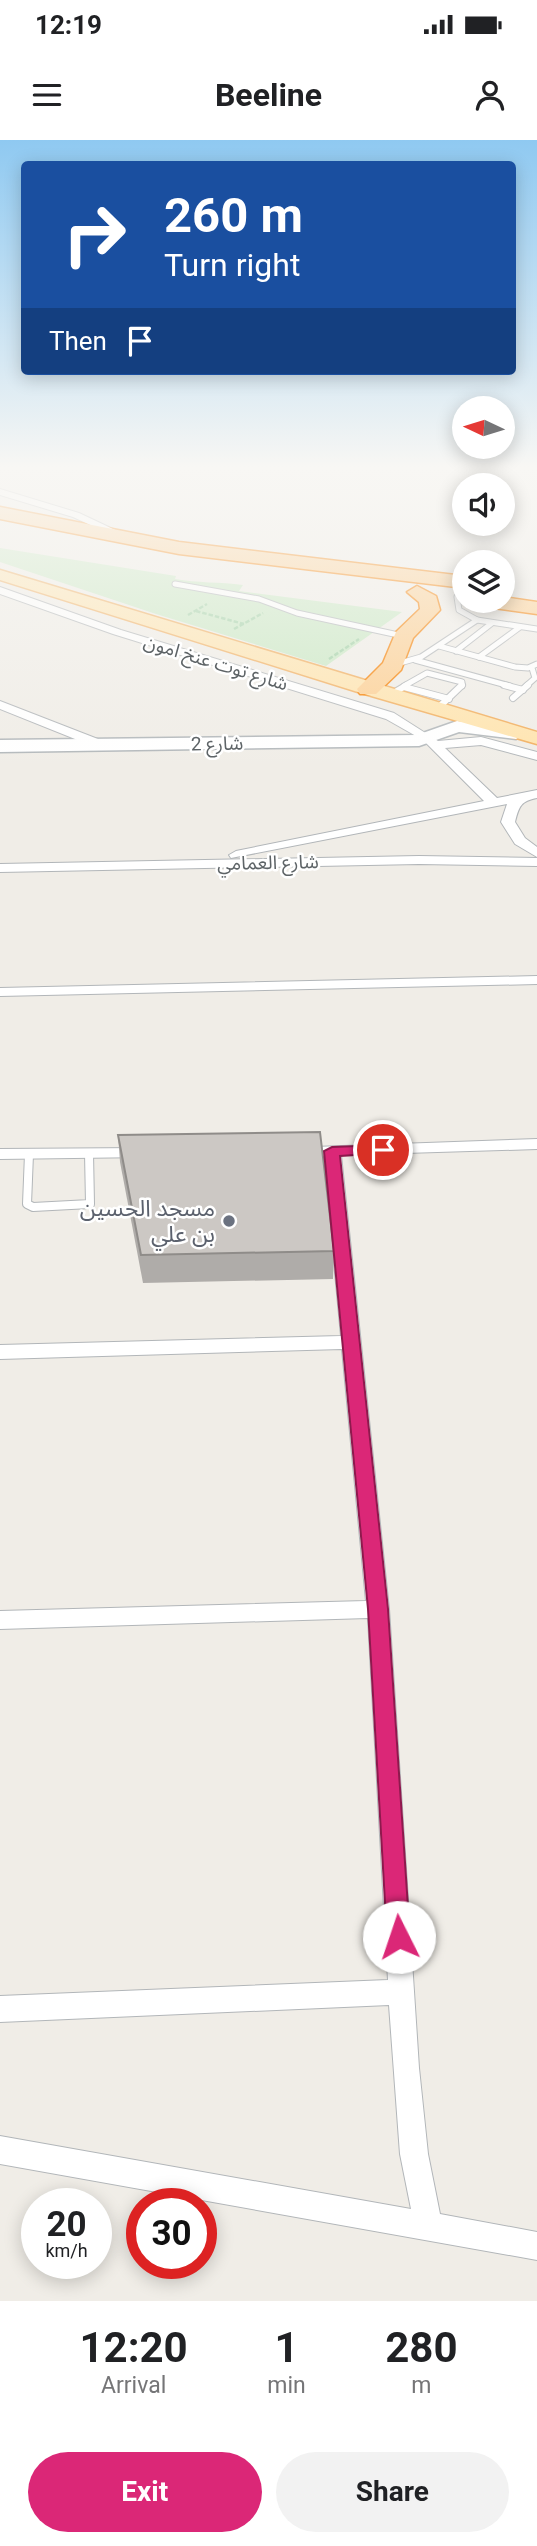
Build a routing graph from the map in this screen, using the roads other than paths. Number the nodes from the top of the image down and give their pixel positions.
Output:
1 (214, 567) edge
2 (296, 567) edge
3 (0, 575) edge
4 (176, 584) dead end
5 (515, 588) edge
6 (0, 590) edge
7 (537, 591) edge
8 (416, 592) junction
9 (452, 592) edge
10 (452, 593) edge
11 (537, 608) edge
12 (515, 609) edge
13 (475, 613) edge
14 (481, 613) edge
15 (492, 623) junction
16 (520, 627) junction
17 (537, 629) edge
18 (403, 636) junction
19 (439, 646) junction
20 (456, 651) junction
21 (479, 657) junction
22 (415, 660) junction
23 (393, 665) junction
24 (534, 666) edge
25 (368, 689) junction
26 (523, 690) junction
27 (397, 691) junction
28 (450, 695) junction
29 (513, 698) dead end
30 (0, 705) edge
31 (531, 736) edge
32 (433, 740) junction
33 (99, 744) junction
34 (0, 747) edge
35 (537, 755) edge
36 (530, 794) edge
37 (492, 801) junction
38 (537, 853) edge
39 (537, 862) edge
40 (198, 863) junction
41 (0, 869) edge
42 (537, 980) edge
43 (0, 992) edge
44 (537, 1144) edge
45 (332, 1151) junction
46 (305, 1152) edge
47 (89, 1153) junction
48 (160, 1153) edge
49 (0, 1154) edge
50 (29, 1154) junction
51 (352, 1342) junction
52 (0, 1352) edge
53 (378, 1609) junction
54 (0, 1620) edge
55 (402, 1992) junction
56 (0, 2009) edge
57 (0, 2150) edge
58 (428, 2225) junction
59 (537, 2246) edge

1 - 8 highway
2 - 9 highway
3 - 25 main road
4 - 18 lane
5 - 7 highway
6 - 32 street, شارع توت عنخ امون
8 - 10 highway
8 - 18 highway
11 - 12 highway
13 - 19 lane
14 - 15 lane
15 - 16 lane
15 - 20 lane
16 - 17 lane
16 - 21 lane
18 - 23 highway
19 - 20 lane
19 - 22 lane
20 - 21 lane
21 - 24 lane
22 - 23 lane
22 - 26 lane
23 - 25 highway
24 - 26 lane
25 - 27 main road
26 - 29 lane
27 - 28 main road
27 - 28 lane
28 - 31 main road
28 - 32 street
30 - 33 street
31 - 32 street, شارع 2
32 - 33 street, شارع 2
32 - 35 street
32 - 37 street, شارع توت عنخ امون
33 - 34 street, شارع 2
36 - 37 street
36 - 38 street
37 - 40 street
39 - 40 street, شارع العمامي
40 - 41 street, شارع العمامي
42 - 43 street
44 - 45 street
45 - 46 street
45 - 51 street
47 - 48 street
47 - 50 street
47 - 50 lane
49 - 50 street
51 - 52 street
51 - 53 street
53 - 54 street
53 - 55 street
55 - 56 street
55 - 58 street
57 - 58 street
58 - 59 street

